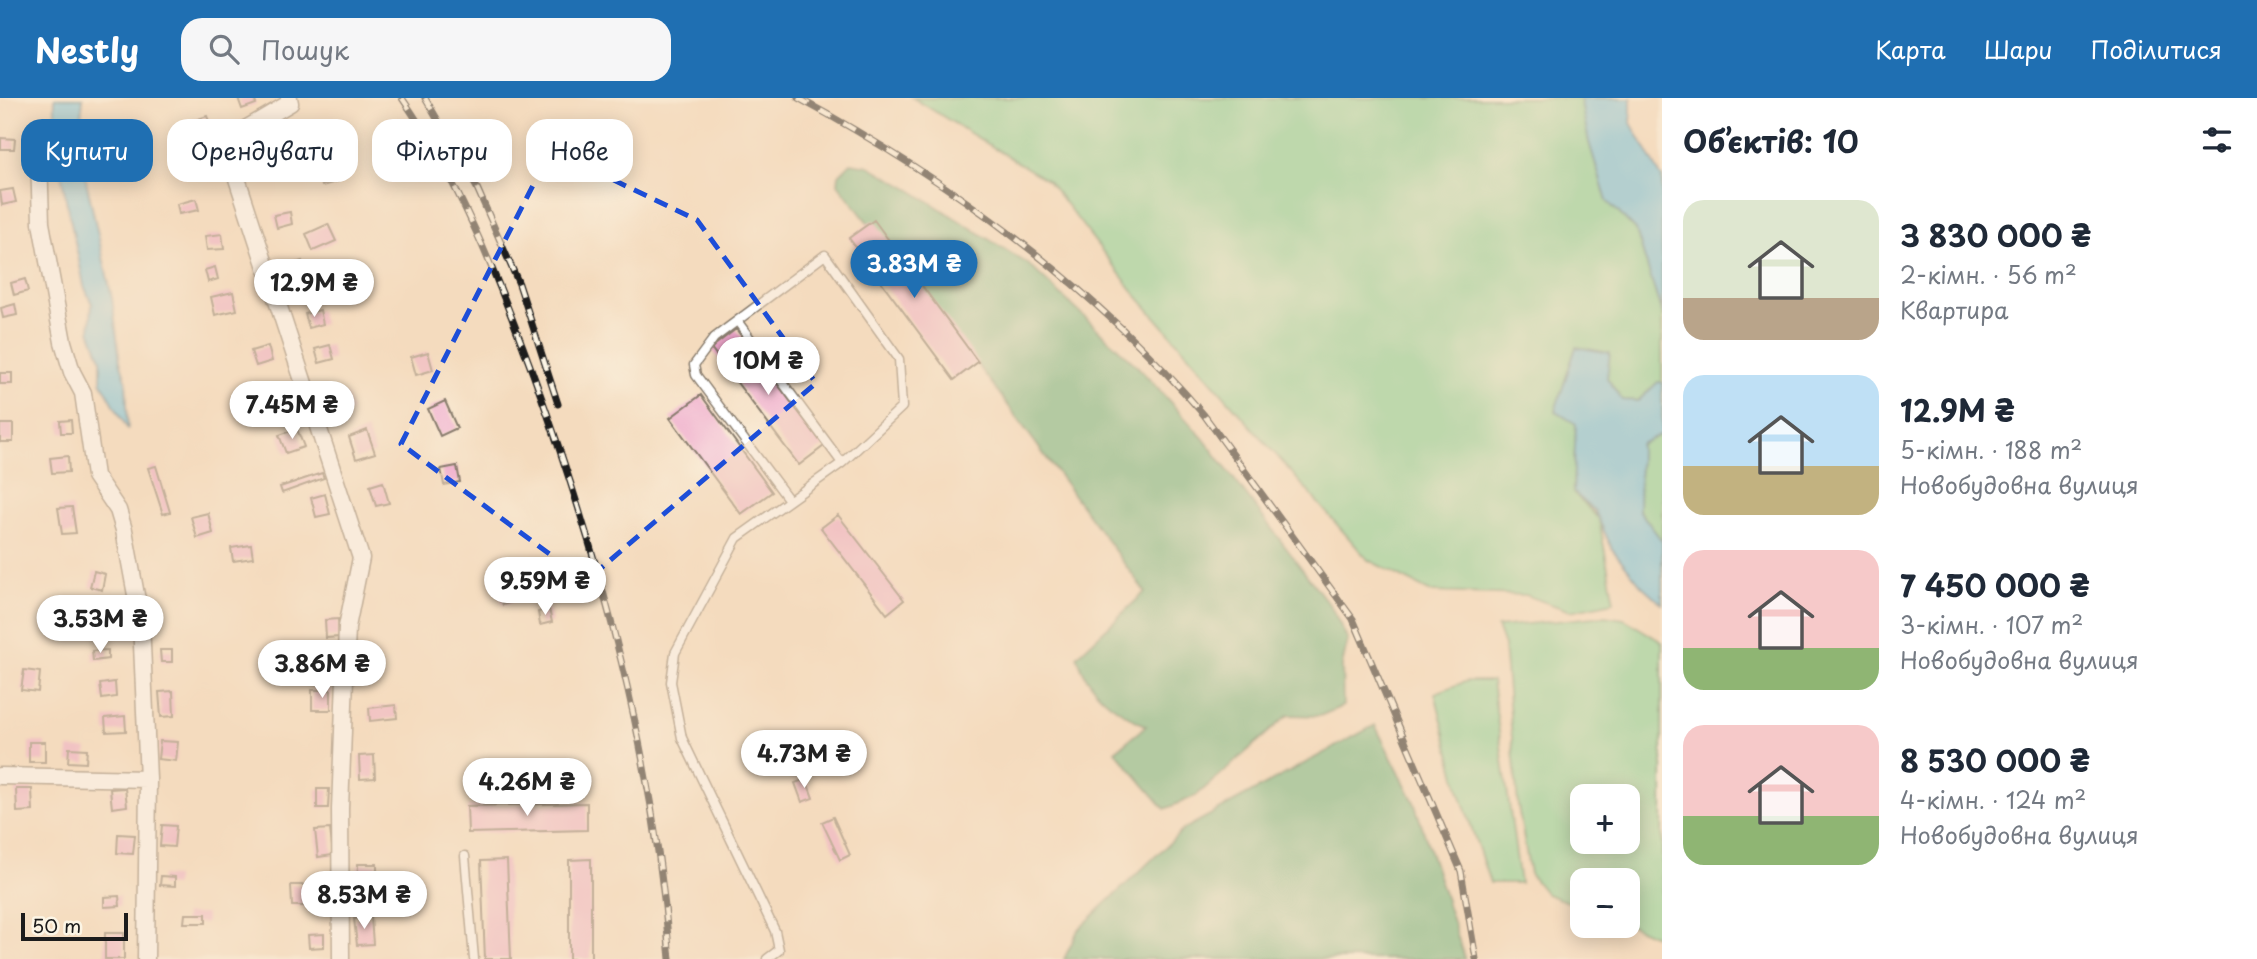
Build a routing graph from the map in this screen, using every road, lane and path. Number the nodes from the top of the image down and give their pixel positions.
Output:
1 (289, 98) edge
2 (40, 182) edge
3 (738, 322) junction
4 (842, 463) junction
5 (789, 500) junction
6 (0, 776) edge
7 (148, 779) junction
8 (465, 856) dead end
9 (146, 959) edge
10 (341, 959) edge
11 (474, 959) edge
12 (767, 959) edge

1 - 10 street
2 - 7 street
3 - 4 lane
3 - 4 lane
3 - 5 lane
4 - 5 lane
5 - 12 lane
6 - 7 street
7 - 9 street
8 - 11 lane

